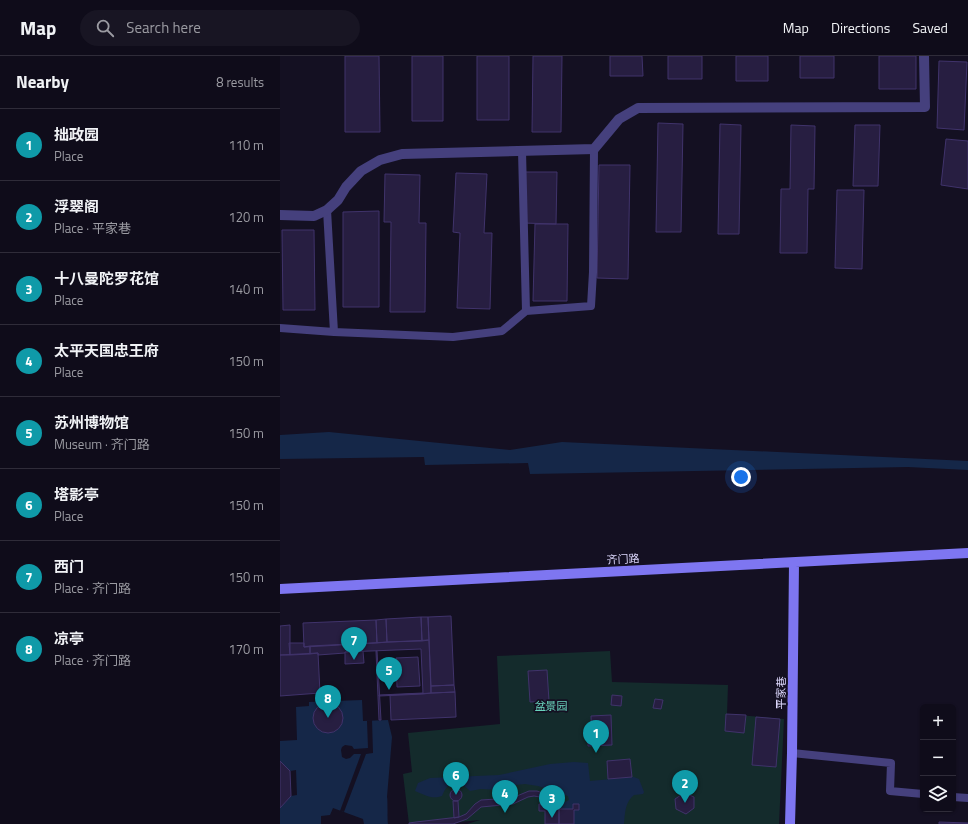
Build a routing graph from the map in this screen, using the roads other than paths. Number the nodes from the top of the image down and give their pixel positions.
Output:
1 (924, 56) edge
2 (594, 149) junction
3 (522, 151) junction
4 (327, 210) junction
5 (280, 216) edge
6 (526, 311) junction
7 (280, 328) edge
8 (334, 332) junction
9 (968, 553) edge
10 (794, 563) junction
11 (280, 589) edge
12 (792, 753) junction
13 (920, 794) edge
14 (956, 797) edge
15 (968, 798) edge
16 (790, 824) edge

1 - 2 street
2 - 3 street
2 - 6 lane
3 - 4 street
3 - 6 lane
4 - 5 street
4 - 8 lane
6 - 8 lane
7 - 8 lane
9 - 10 main road, 齐门路
10 - 11 main road, 齐门路
10 - 12 main road, 平家巷
12 - 13 lane
12 - 16 main road, 平家巷
14 - 15 lane

